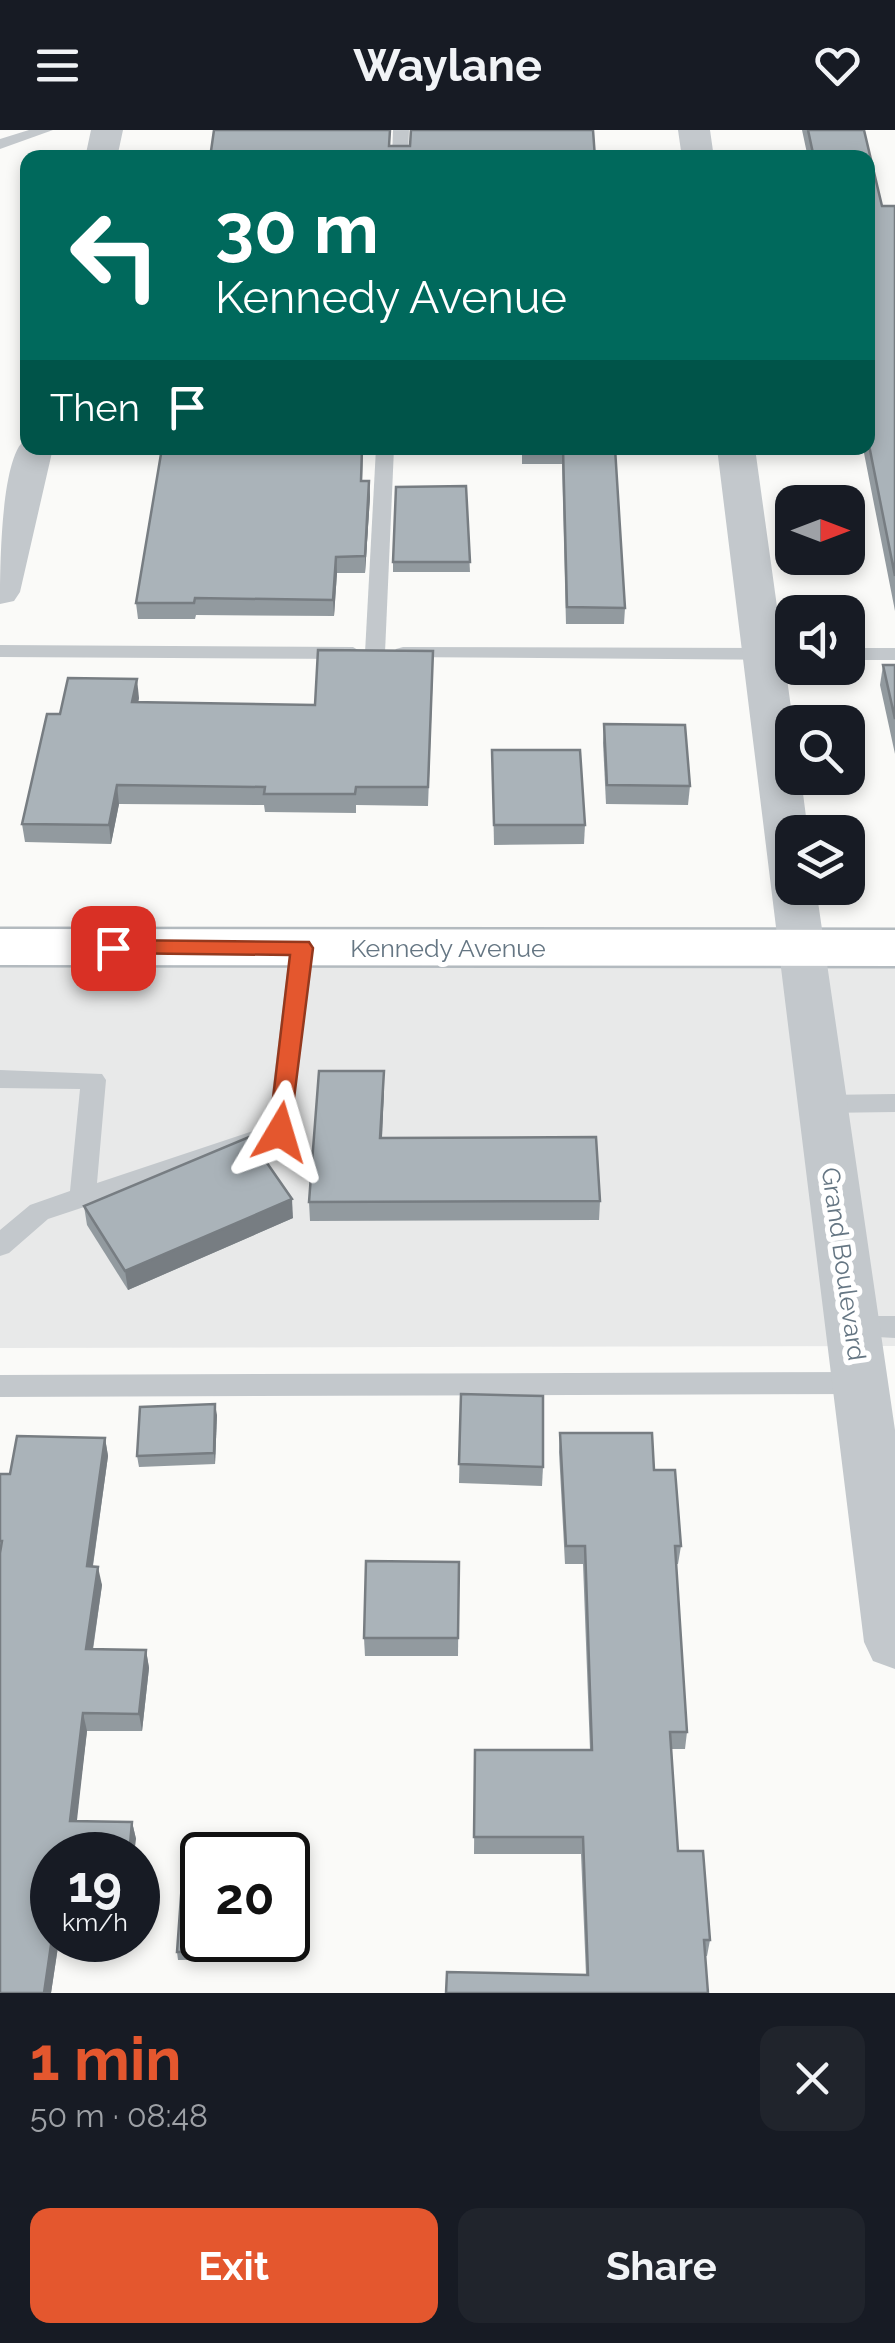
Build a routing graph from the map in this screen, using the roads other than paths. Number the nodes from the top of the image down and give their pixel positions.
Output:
1 (46, 130) edge
2 (0, 144) edge
3 (32, 455) edge
4 (385, 455) edge
5 (737, 455) edge
6 (0, 592) edge
7 (775, 639) edge
8 (0, 651) edge
9 (375, 653) junction
10 (775, 654) edge
11 (865, 654) edge
12 (895, 654) edge
13 (780, 685) edge
14 (788, 815) edge
15 (796, 905) edge
16 (0, 947) edge
17 (302, 948) junction
18 (801, 948) junction
19 (895, 948) edge
20 (0, 1080) edge
21 (895, 1103) edge
22 (823, 1104) junction
23 (83, 1198) junction
24 (0, 1246) edge
25 (874, 1327) edge
26 (860, 1383) junction
27 (0, 1386) edge
28 (895, 1642) edge

1 - 2 lane
3 - 6 street
4 - 9 lane
5 - 7 street, Grand Boulevard
8 - 9 lane
9 - 10 lane
11 - 12 lane
13 - 14 street, Grand Boulevard
15 - 18 street, Grand Boulevard
16 - 17 street, Kennedy Avenue
17 - 18 street, Kennedy Avenue
17 - 23 lane
18 - 19 street, Kennedy Avenue
18 - 22 street, Grand Boulevard
20 - 23 lane
21 - 22 lane
22 - 25 street, Grand Boulevard
23 - 24 lane
25 - 26 street, Grand Boulevard
26 - 27 lane
26 - 28 street, Grand Boulevard

